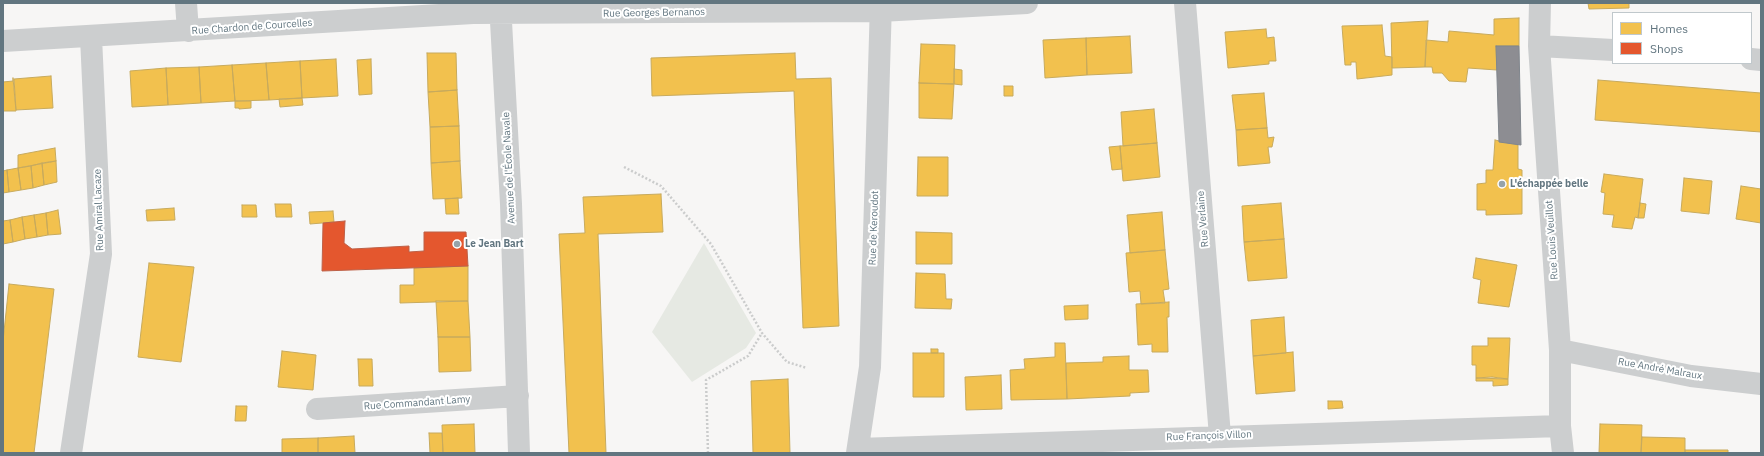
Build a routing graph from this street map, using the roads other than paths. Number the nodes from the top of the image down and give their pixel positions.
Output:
1 (186, 3) edge
2 (1027, 3) edge
3 (1185, 3) edge
4 (1540, 3) edge
5 (880, 7) edge
6 (500, 9) edge
7 (366, 11) edge
8 (188, 31) junction
9 (92, 37) junction
10 (3, 41) edge
11 (1539, 46) junction
12 (1612, 50) edge
13 (1560, 350) junction
14 (1761, 384) edge
15 (518, 396) junction
16 (317, 409) dead end
17 (1560, 426) junction
18 (1220, 436) junction
19 (1282, 444) edge
20 (857, 451) edge
21 (71, 453) edge
22 (520, 453) edge
23 (1563, 453) edge

1 - 8 street
2 - 5 street, Rue Georges Bernanos
3 - 18 street, Rue Verlaine
4 - 11 street, Rue Louis Veuillot
5 - 6 street, Rue Georges Bernanos
5 - 20 street, Rue de Keroudot
6 - 7 street, Rue Chardon de Courcelles
6 - 15 street, Avenue de l'École Navale
7 - 8 street, Rue Chardon de Courcelles
8 - 9 street, Rue Chardon de Courcelles
9 - 10 street, Rue Chardon de Courcelles
9 - 21 street, Rue Amiral Lacaze
11 - 12 street
11 - 13 street, Rue Louis Veuillot
13 - 14 street, Rue André Malraux
13 - 17 street, Rue Louis Veuillot
15 - 16 street, Rue Commandant Lamy
15 - 22 street, Avenue de l'École Navale
17 - 19 street, Rue François Villon
17 - 23 street, Rue Louis Veuillot
18 - 19 street, Rue François Villon
18 - 20 street, Rue François Villon

